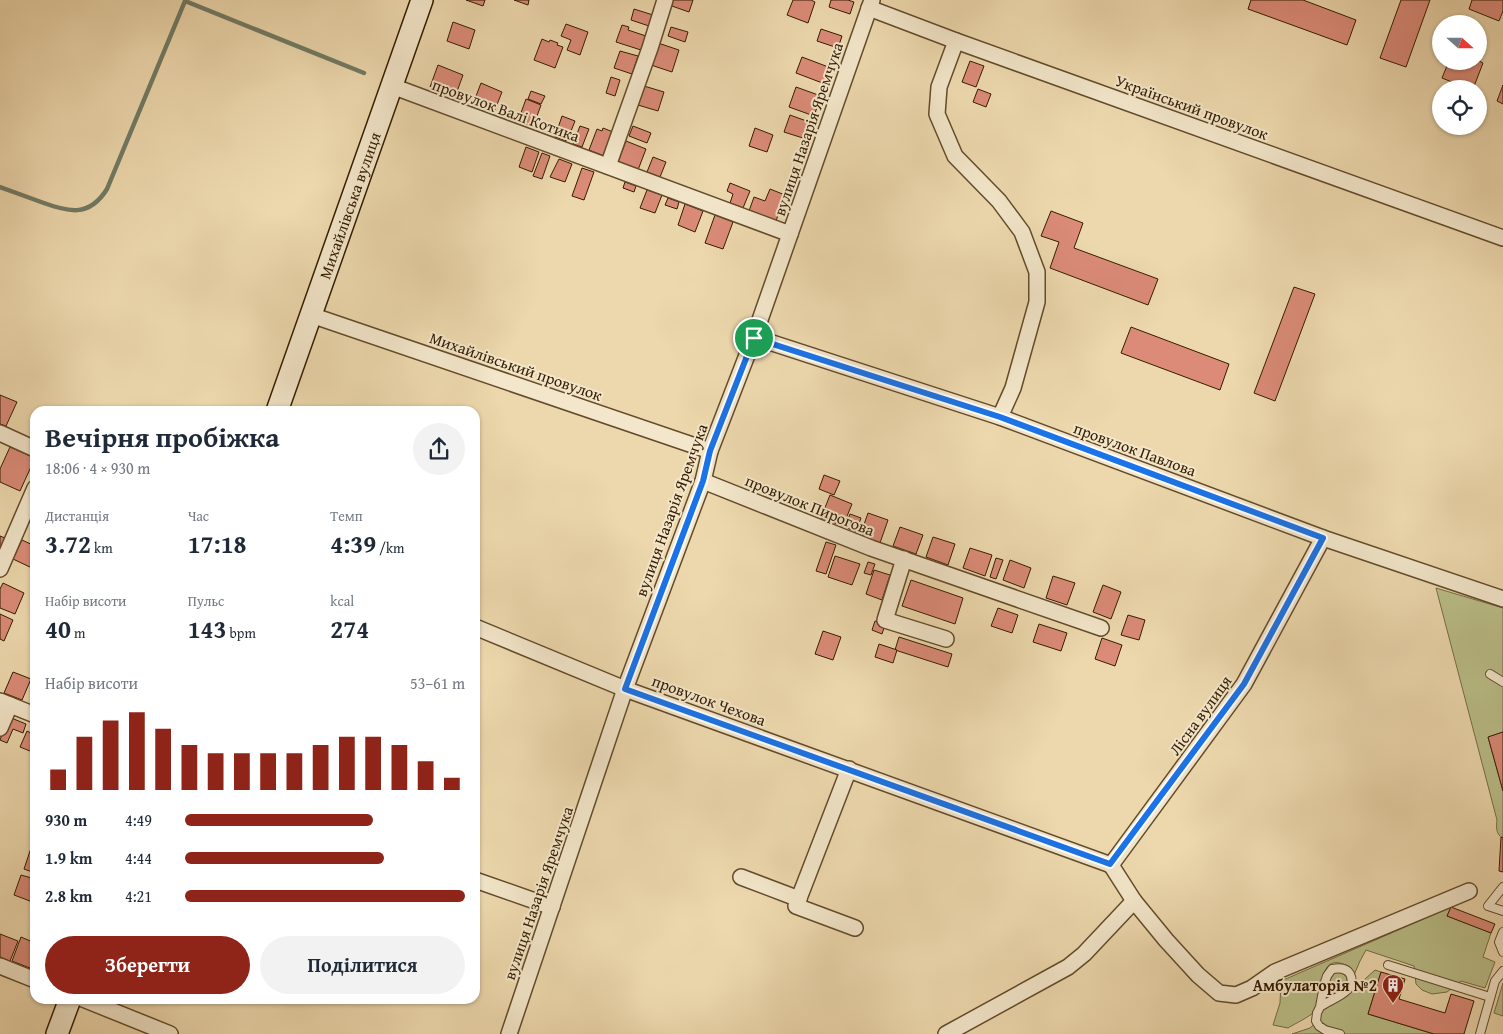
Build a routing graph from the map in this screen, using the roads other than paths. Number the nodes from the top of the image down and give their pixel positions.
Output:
1 (422, 0) edge
2 (664, 0) edge
3 (871, 4) edge
4 (956, 41) junction
5 (392, 86) junction
6 (608, 166) junction
7 (790, 234) junction
8 (1503, 238) edge
9 (311, 315) junction
10 (754, 338) junction
11 (279, 406) edge
12 (1000, 417) junction
13 (0, 433) edge
14 (30, 447) edge
15 (710, 451) junction
16 (703, 481) junction
17 (30, 500) edge
18 (1323, 538) junction
19 (904, 559) junction
20 (0, 569) edge
21 (1503, 599) edge
22 (1101, 628) dead end
23 (480, 630) edge
24 (946, 639) dead end
25 (1490, 674) dead end
26 (1503, 682) edge
27 (625, 689) junction
28 (5, 703) edge
29 (30, 714) edge
30 (0, 728) edge
31 (848, 769) junction
32 (1110, 864) junction
33 (740, 877) dead end
34 (480, 882) edge
35 (1503, 887) edge
36 (1469, 891) dead end
37 (798, 899) junction
38 (1134, 901) junction
39 (552, 908) junction
40 (1503, 911) edge
41 (855, 928) dead end
42 (1503, 932) edge
43 (1503, 952) edge
44 (1388, 965) dead end
45 (0, 966) edge
46 (1503, 971) edge
47 (30, 978) edge
48 (1490, 997) junction
49 (68, 1004) edge
50 (95, 1004) edge
51 (1320, 1007) junction
52 (57, 1034) edge
53 (170, 1034) edge
54 (509, 1034) edge
55 (946, 1034) edge
56 (1340, 1034) edge
57 (1480, 1034) edge

1 - 5 main road, Михайлівська вулиця
2 - 6 street
3 - 4 street, Український провулок
3 - 7 street, вулиця Назарія Яремчука
4 - 8 street, Український провулок
4 - 12 street
5 - 6 street, провулок Валі Котика
5 - 9 main road, Михайлівська вулиця
6 - 7 street, провулок Валі Котика
7 - 10 street, вулиця Назарія Яремчука
9 - 11 main road, Михайлівська вулиця
9 - 15 street, Михайлівський провулок
10 - 12 street, провулок Павлова
10 - 15 street, вулиця Назарія Яремчука
12 - 18 street, провулок Павлова
13 - 14 street
15 - 16 street, вулиця Назарія Яремчука
16 - 19 street, провулок Пирогова
16 - 27 street, вулиця Назарія Яремчука
17 - 20 street
18 - 21 street, провулок Павлова
18 - 32 street, Лісна вулиця
19 - 22 street, провулок Пирогова
19 - 24 street
23 - 27 street, провулок Чехова
25 - 26 lane
27 - 31 street, провулок Чехова
27 - 39 street, вулиця Назарія Яремчука
28 - 29 street
28 - 30 street
31 - 32 street, провулок Чехова
31 - 37 street
32 - 38 street
33 - 37 street
34 - 39 street
35 - 40 lane
36 - 38 street
37 - 41 street
38 - 55 street
39 - 54 street, вулиця Назарія Яремчука
42 - 43 lane
44 - 48 lane
45 - 47 street
46 - 48 lane
48 - 57 lane
49 - 52 main road
50 - 53 street
51 - 51 lane
51 - 56 lane

